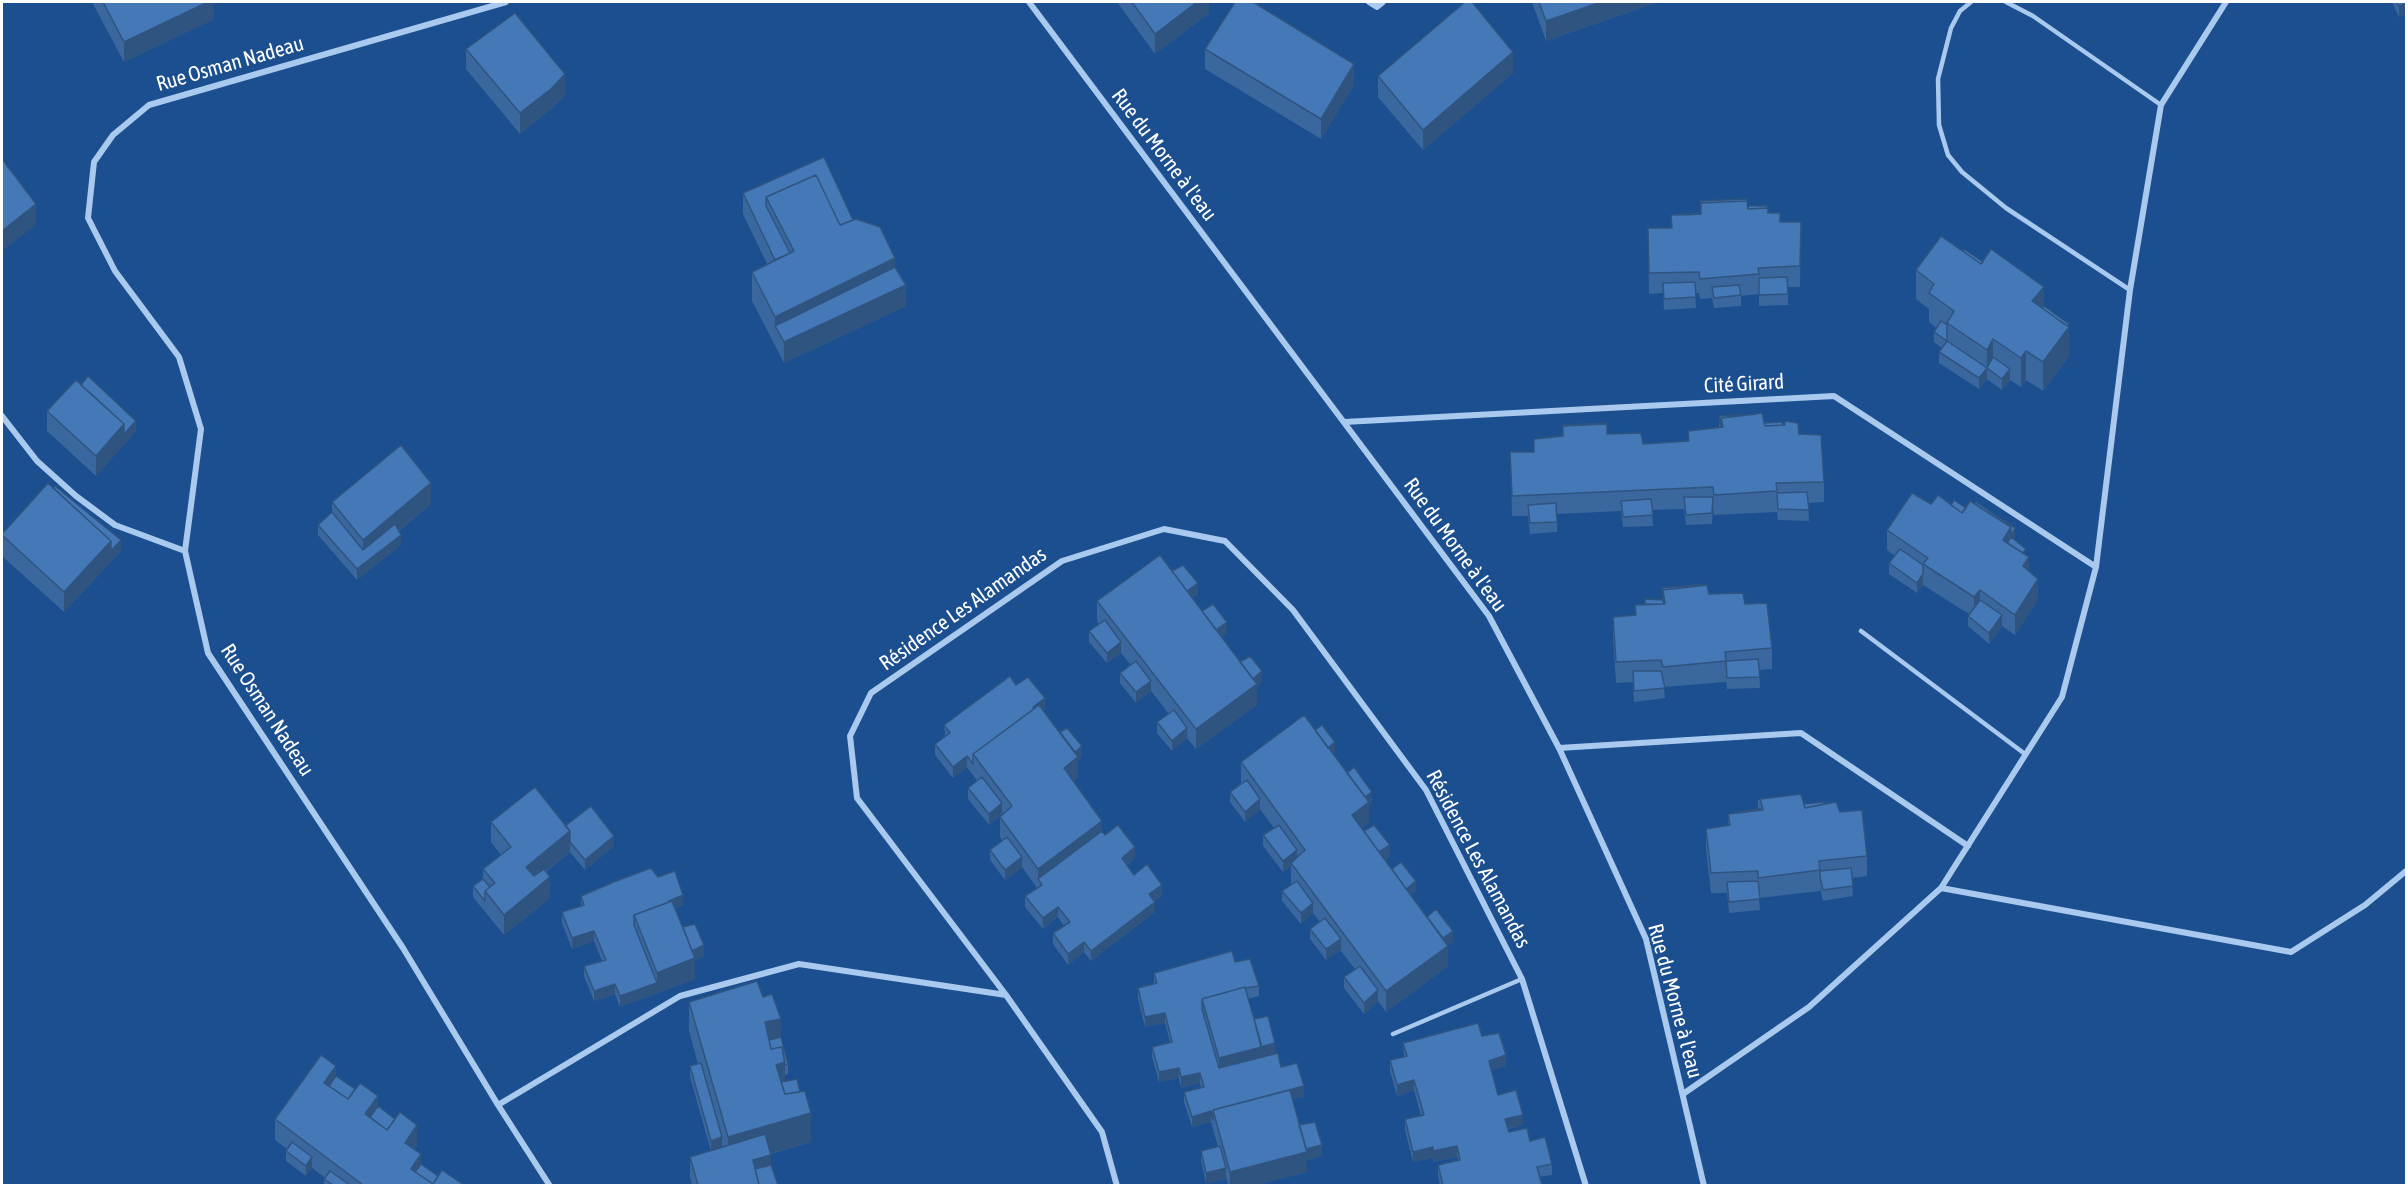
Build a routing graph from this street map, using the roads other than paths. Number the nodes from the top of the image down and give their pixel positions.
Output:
1 (506, 2) edge
2 (1029, 2) edge
3 (1369, 2) edge
4 (1383, 2) edge
5 (1971, 2) edge
6 (2006, 2) edge
7 (2226, 2) edge
8 (2161, 105) junction
9 (2130, 290) junction
10 (2, 416) edge
11 (1344, 422) junction
12 (185, 551) junction
13 (2096, 567) junction
14 (1861, 632) dead end
15 (1559, 748) junction
16 (2025, 754) junction
17 (1968, 846) junction
18 (2406, 871) edge
19 (1941, 888) junction
20 (1522, 979) junction
21 (1006, 995) junction
22 (1393, 1034) dead end
23 (1683, 1094) junction
24 (498, 1105) junction
25 (550, 1185) edge
26 (1117, 1185) edge
27 (1586, 1185) edge
28 (1704, 1185) edge

1 - 12 street, Rue Osman Nadeau
2 - 11 street, Rue du Morne à l'eau
3 - 4 street
5 - 9 lane
6 - 8 lane
7 - 8 street
8 - 9 street
9 - 13 street
10 - 12 street
11 - 13 street, Cité Girard
11 - 15 street, Rue du Morne à l'eau
12 - 24 street, Rue Osman Nadeau
13 - 16 street
14 - 16 lane
15 - 17 street
15 - 23 street, Rue du Morne à l'eau
16 - 17 street
17 - 19 street
18 - 19 street
19 - 23 street
20 - 21 street, Résidence Les Alamandas
20 - 22 lane
20 - 27 street, Résidence Les Alamandas
21 - 24 street
21 - 26 street, Résidence Les Alamandas
23 - 28 street, Rue du Morne à l'eau
24 - 25 street, Rue Osman Nadeau

